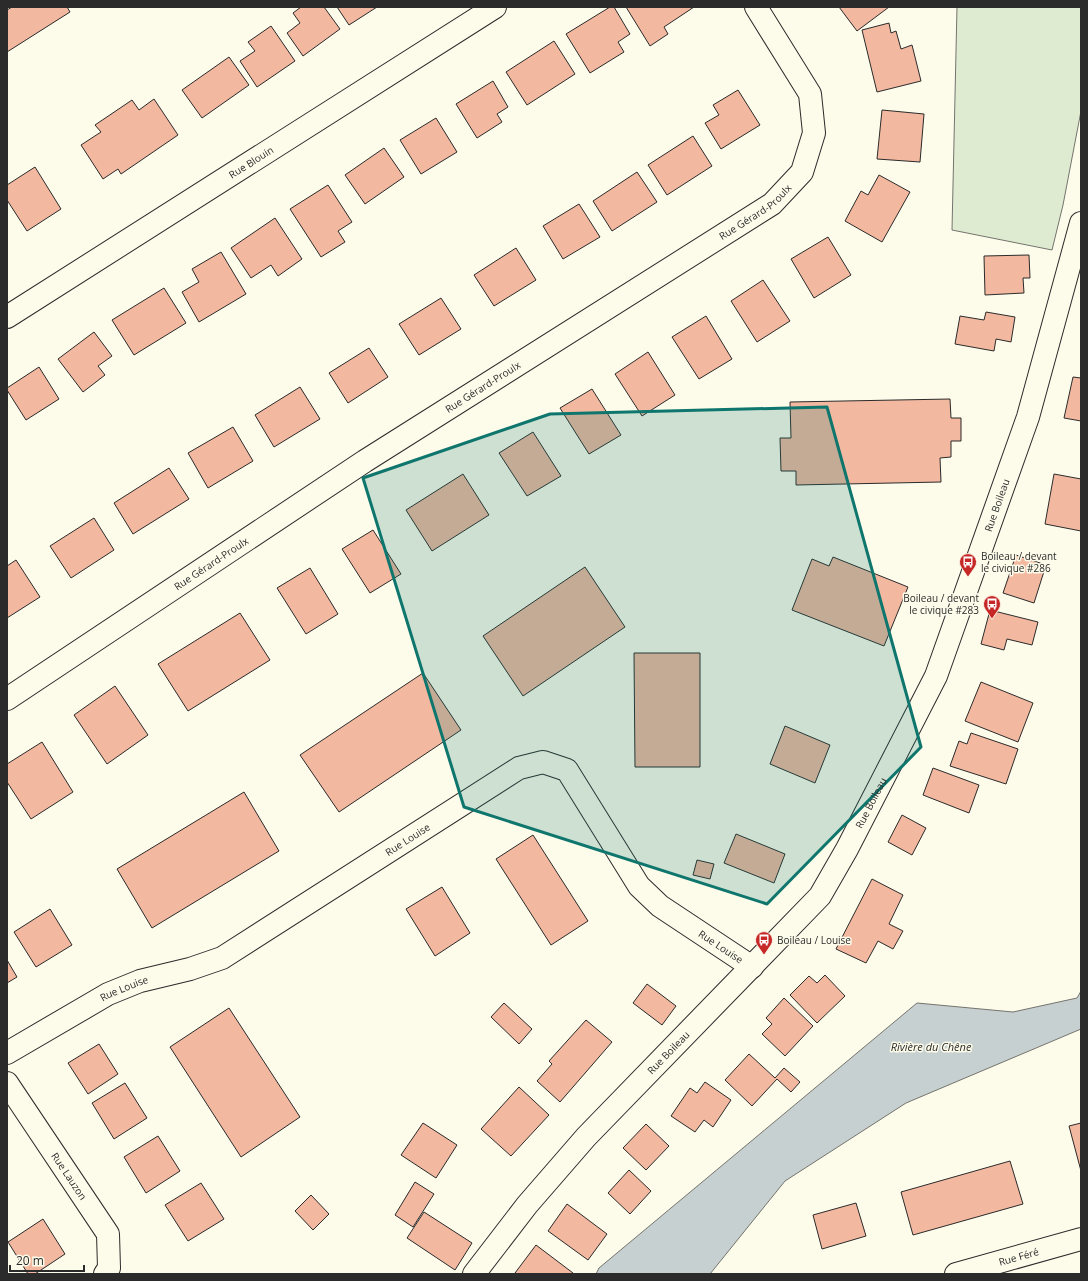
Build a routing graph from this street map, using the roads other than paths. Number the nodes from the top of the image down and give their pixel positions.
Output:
1 (495, 7) edge
2 (756, 7) edge
3 (1081, 222) edge
4 (7, 317) edge
5 (7, 699) edge
6 (752, 967) junction
7 (7, 1053) edge
8 (7, 1083) edge
9 (1081, 1239) edge
10 (105, 1274) edge
11 (474, 1274) edge
12 (956, 1274) edge

1 - 4 street, Rue Blouin
2 - 5 street, Rue Gérard-Proulx
3 - 6 street, Rue Boileau
6 - 7 street, Rue Louise
6 - 11 street, Rue Boileau
8 - 10 street, Rue Lauzon
9 - 12 street, Rue Féré

